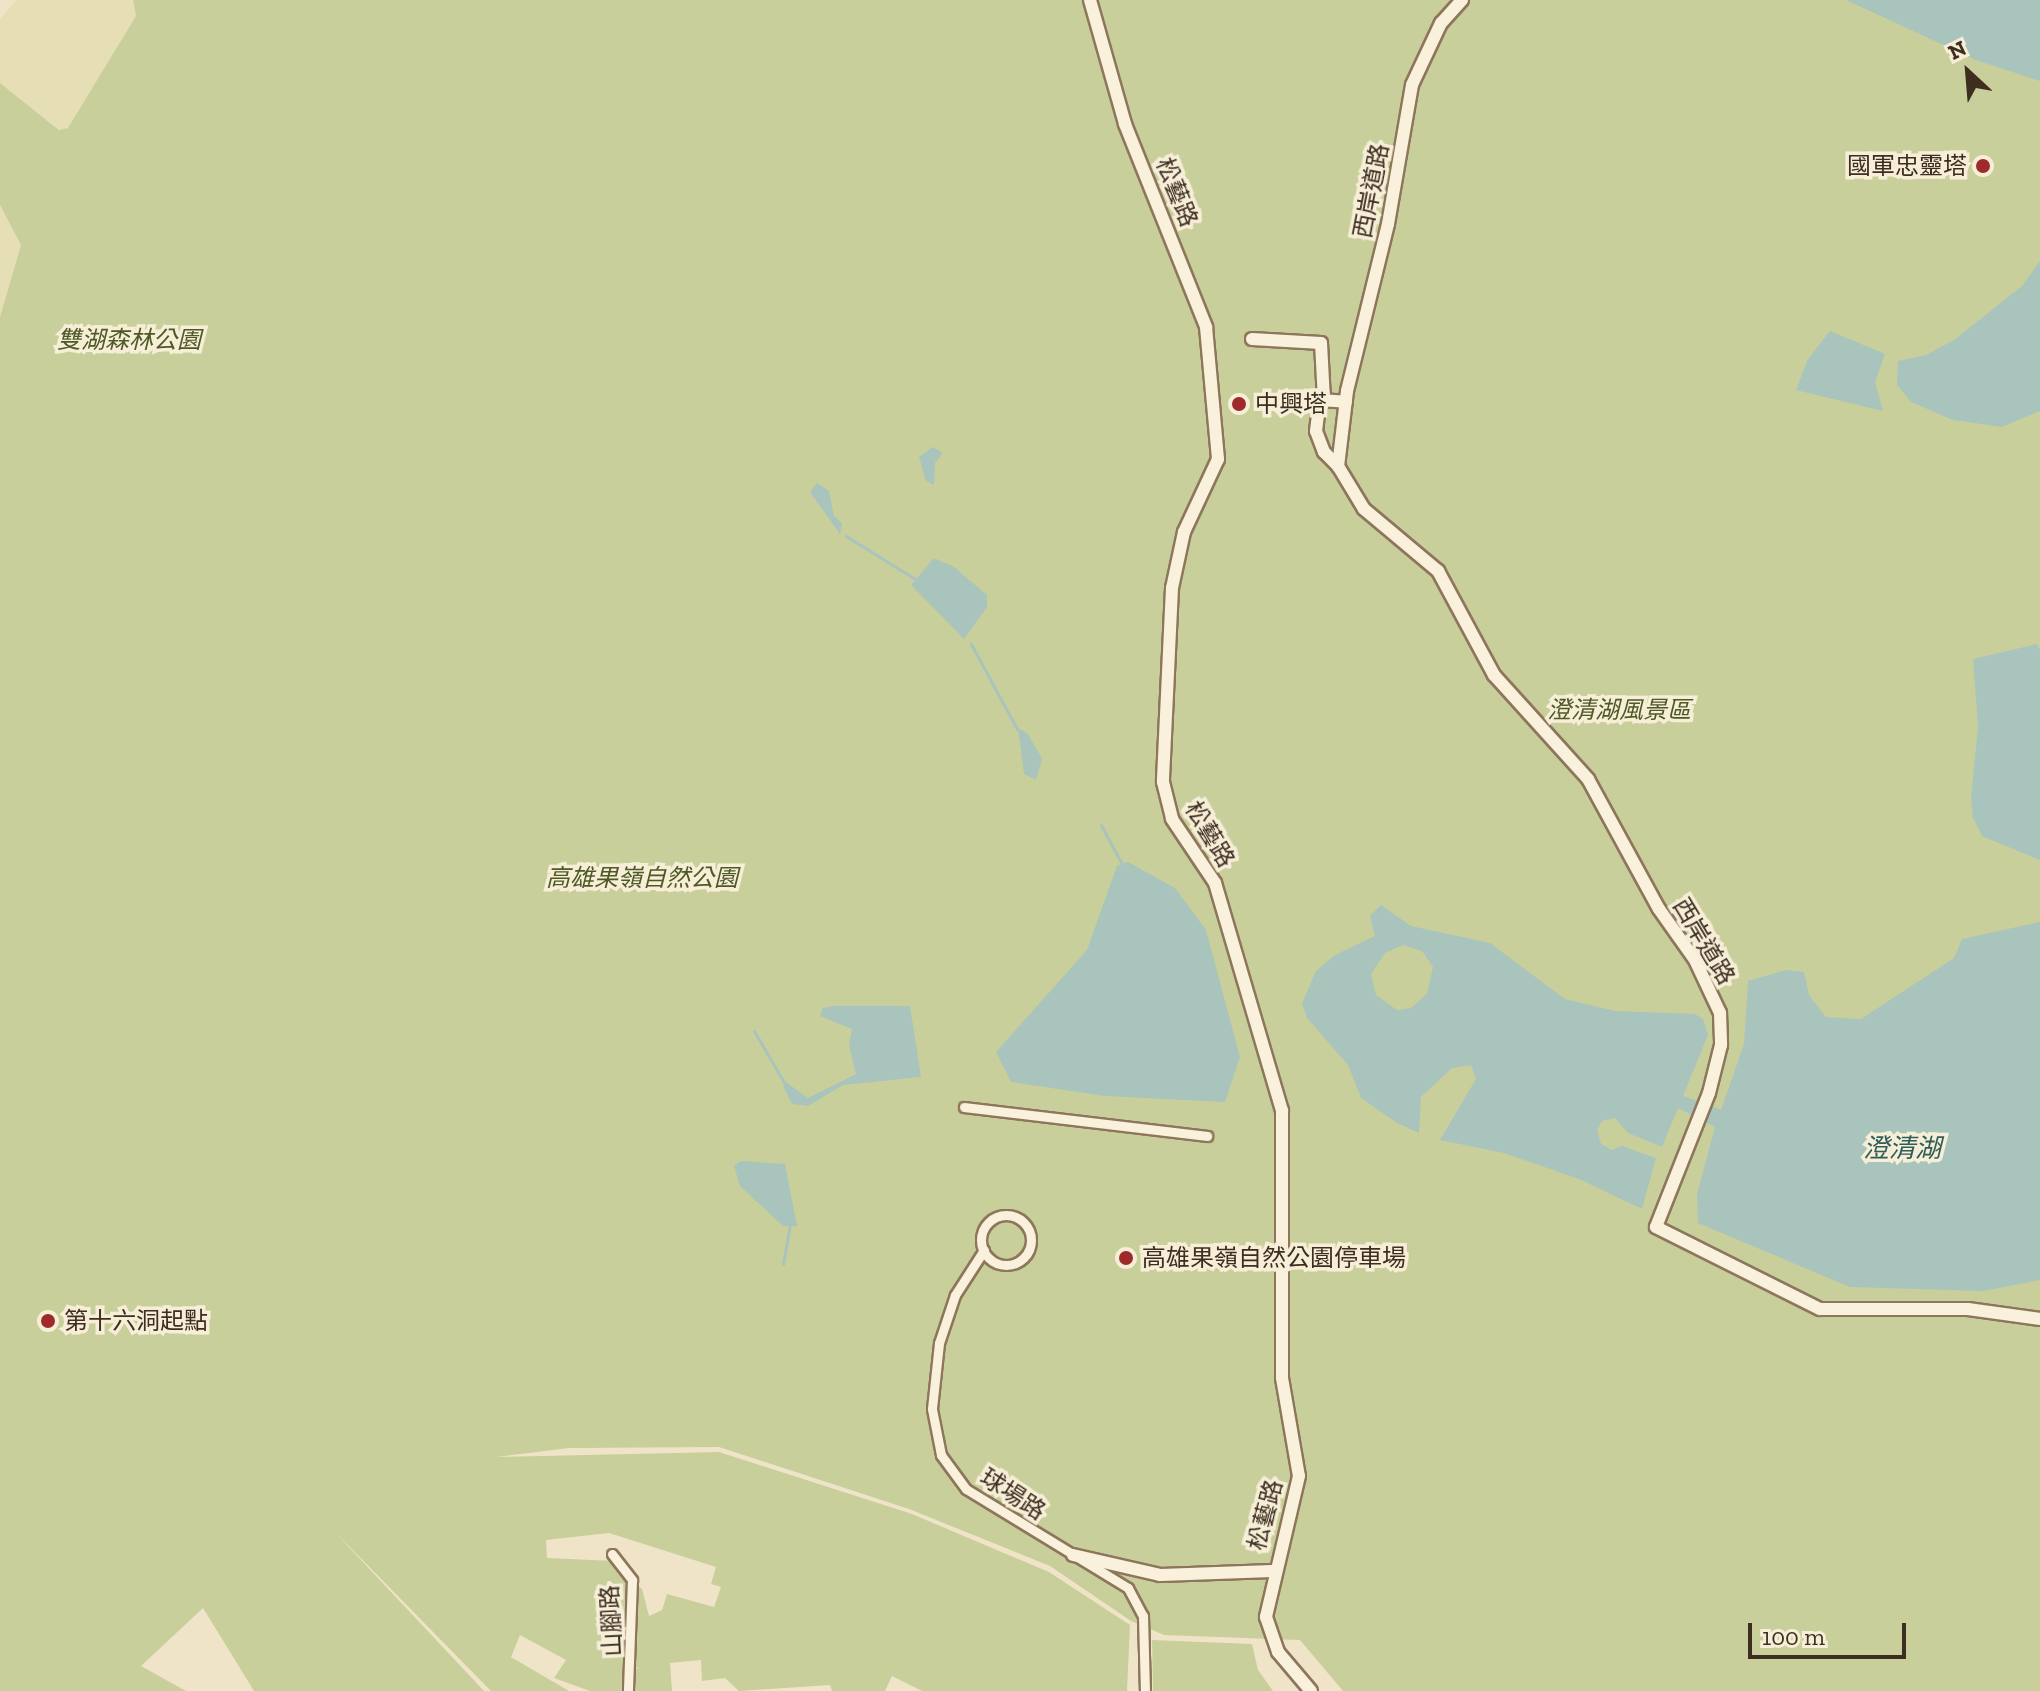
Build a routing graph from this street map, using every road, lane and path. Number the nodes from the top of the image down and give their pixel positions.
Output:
1 (1090, 0) edge
2 (1462, 0) edge
3 (1252, 339) dead end
4 (1324, 401) junction
5 (1346, 402) junction
6 (1338, 466) junction
7 (964, 1107) dead end
8 (1207, 1136) dead end
9 (984, 1250) junction
10 (2040, 1319) edge
11 (1288, 1524) junction
12 (612, 1554) dead end
13 (1073, 1555) junction
14 (1273, 1571) junction
15 (1267, 1603) junction
16 (628, 1691) edge
17 (1145, 1691) edge
18 (1311, 1691) edge

1 - 11 street, 松藝路
2 - 5 street, 西岸道路
3 - 4 street, 西岸道路
4 - 5 street
4 - 6 street, 西岸道路
5 - 6 street, 西岸道路
6 - 10 street, 西岸道路
7 - 8 street
9 - 9 street, 球場路
9 - 13 street, 球場路
11 - 14 street, 松藝路
11 - 15 street
12 - 16 street, 山腳路
13 - 14 street
13 - 17 street, 球場路
14 - 15 street, 松藝路
15 - 18 street, 松藝路

